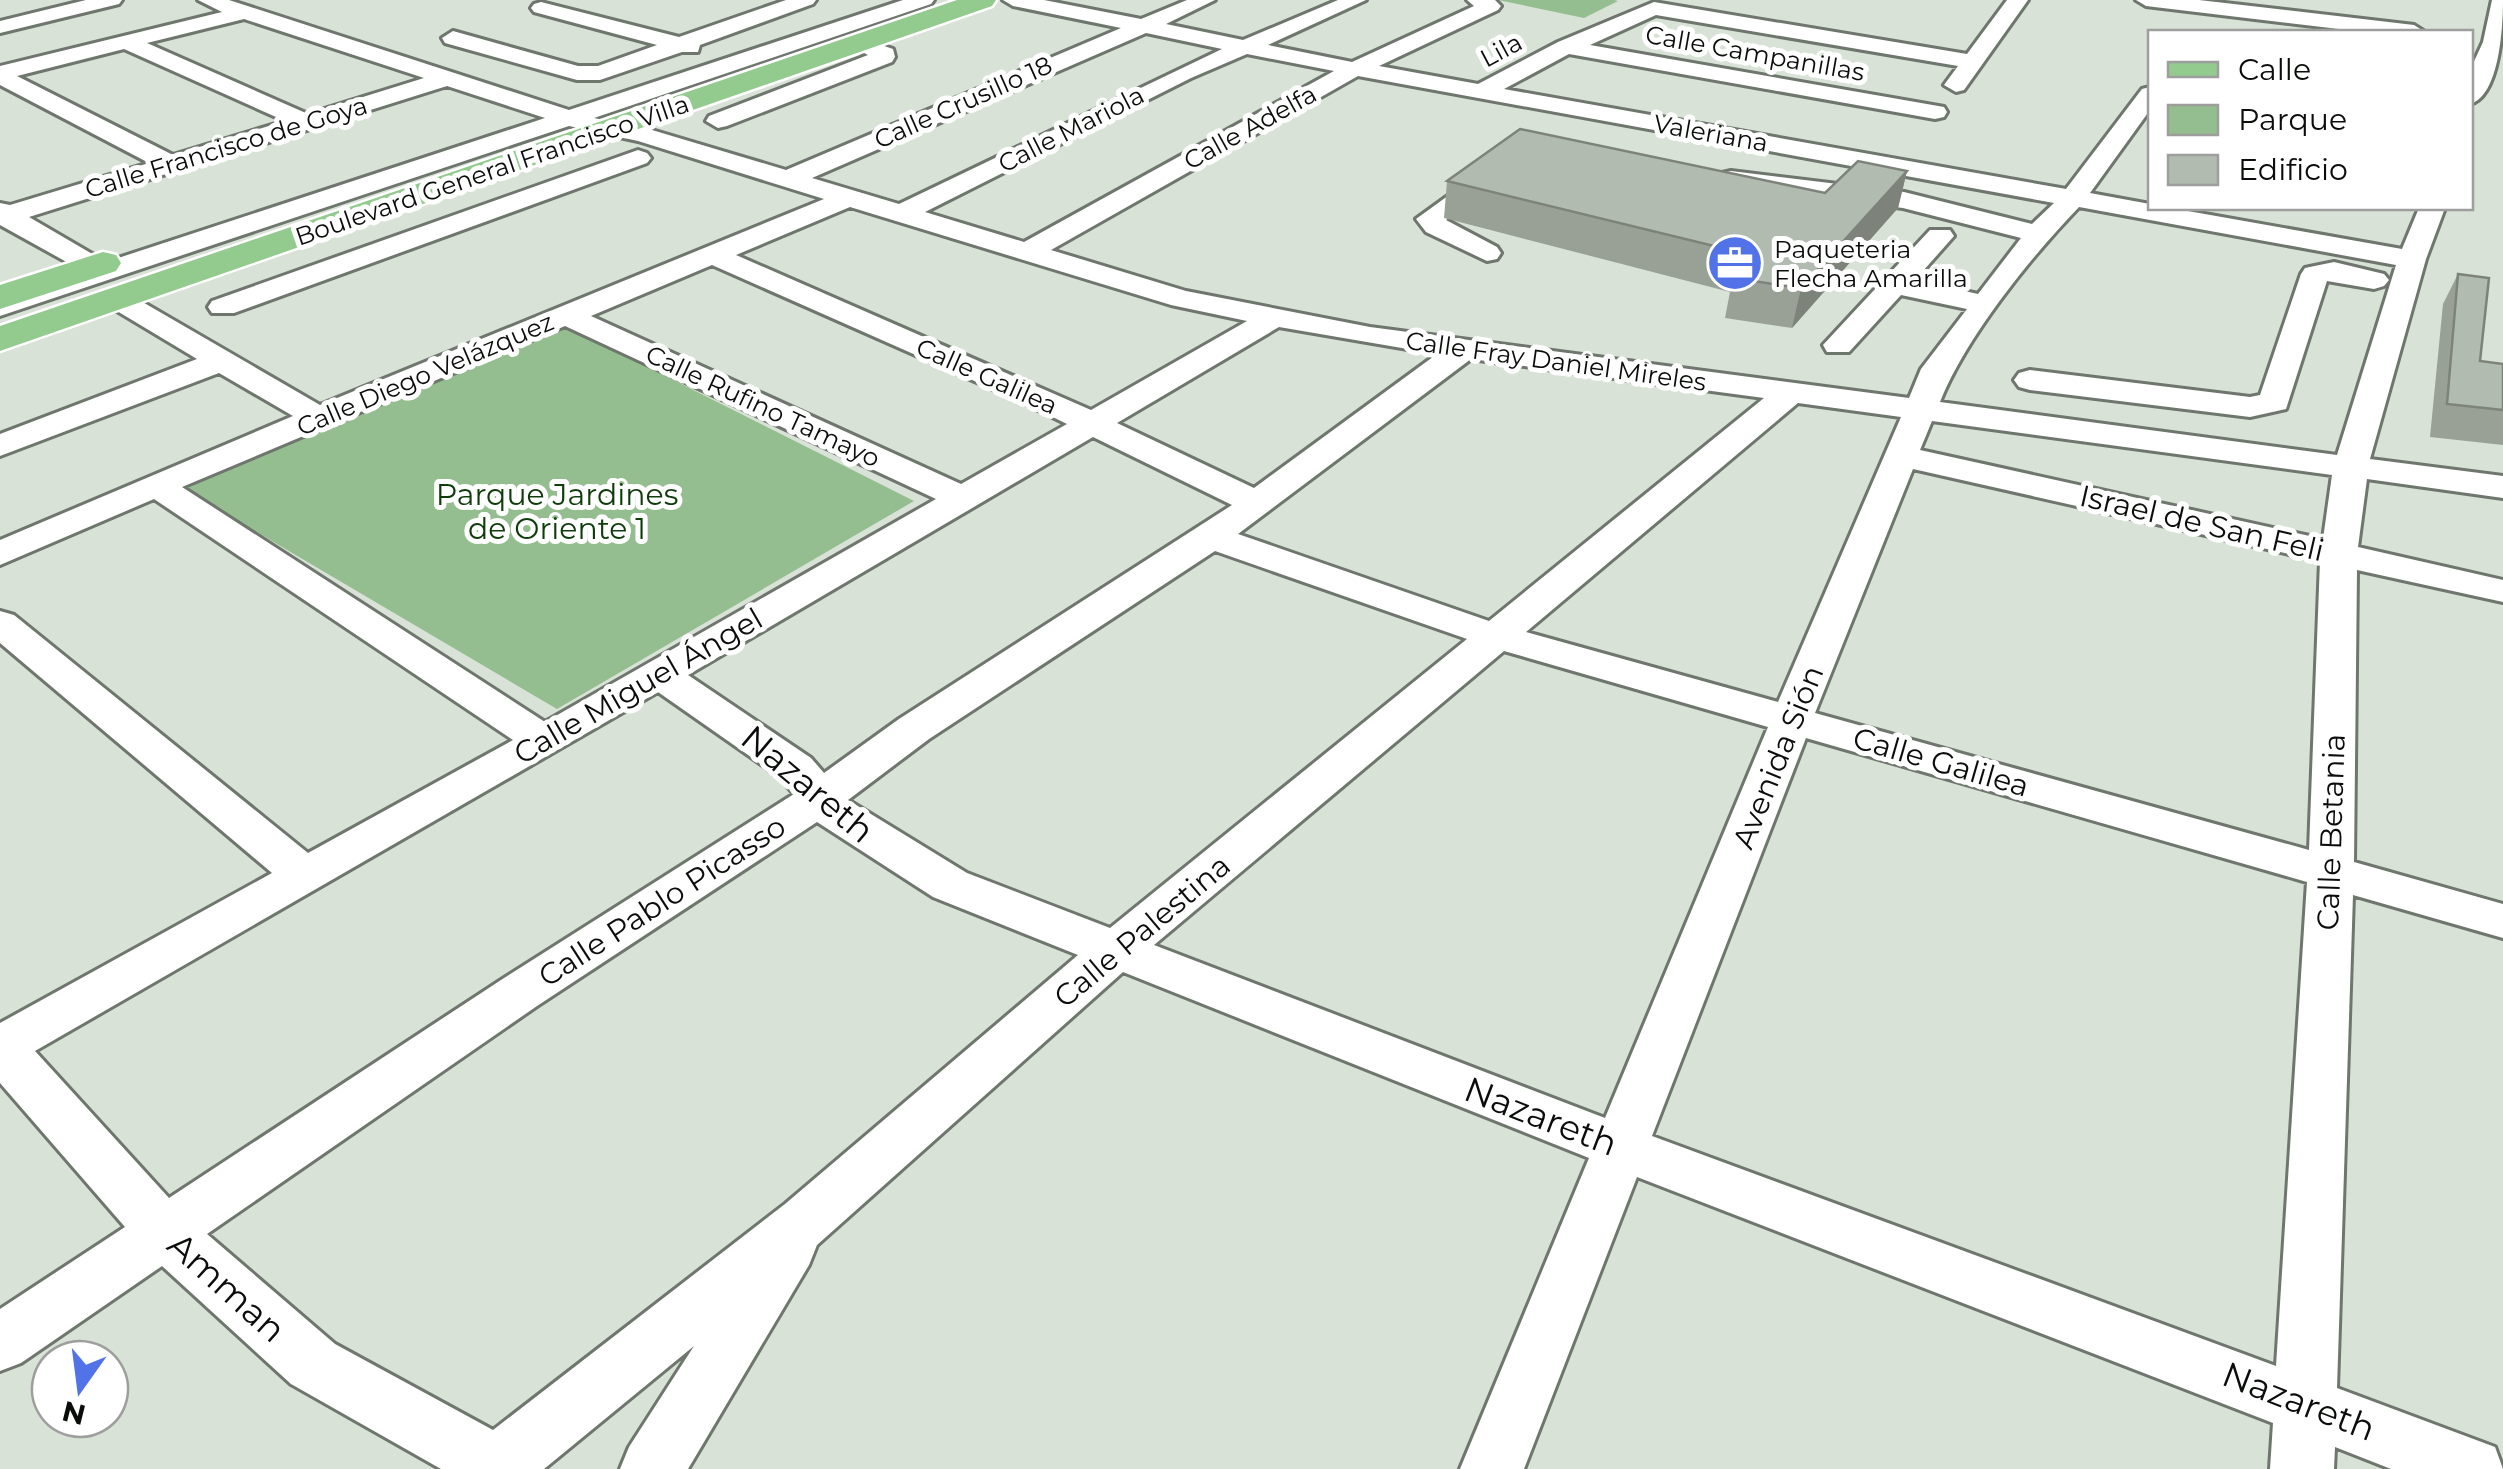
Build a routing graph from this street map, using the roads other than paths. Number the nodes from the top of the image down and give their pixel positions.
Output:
1 (112, 0) edge
2 (208, 0) edge
3 (806, 0) edge
4 (924, 0) edge
5 (970, 0) edge
6 (983, 0) edge
7 (1013, 0) edge
8 (1205, 0) edge
9 (1356, 0) edge
10 (2018, 0) edge
11 (2146, 0) edge
12 (2502, 0) edge
13 (551, 4) edge
14 (735, 4) dead end
15 (898, 4) edge
16 (2217, 4) edge
17 (255, 6) edge
18 (1477, 6) edge
19 (769, 13) junction
20 (513, 17) dead end
21 (4, 23) edge
22 (1139, 26) junction
23 (484, 27) dead end
24 (2198, 30) edge
25 (2400, 30) edge
26 (802, 38) junction
27 (124, 41) junction
28 (2489, 42) edge
29 (858, 44) junction
30 (1240, 47) junction
31 (1566, 48) junction
32 (688, 58) junction
33 (1974, 62) junction
34 (1355, 69) junction
35 (0, 74) edge
36 (452, 77) junction
37 (759, 78) junction
38 (807, 88) junction
39 (2473, 89) edge
40 (1482, 92) junction
41 (2148, 97) edge
42 (1934, 112) junction
43 (718, 121) dead end
44 (307, 122) junction
45 (607, 122) junction
46 (2118, 137) junction
47 (2148, 143) edge
48 (513, 162) junction
49 (169, 163) junction
50 (1514, 163) edge
51 (1893, 166) junction
52 (788, 178) junction
53 (1712, 178) edge
54 (565, 184) junction
55 (2074, 197) junction
56 (851, 198) junction
57 (2431, 210) edge
58 (903, 213) junction
59 (2, 214) edge
60 (2038, 234) junction
61 (1940, 236) dead end
62 (1029, 251) junction
63 (1486, 253) dead end
64 (248, 254) junction
65 (716, 256) junction
66 (94, 266) junction
67 (2408, 272) junction
68 (294, 282) junction
69 (1897, 285) junction
70 (0, 298) edge
71 (117, 299) junction
72 (1986, 304) junction
73 (0, 306) edge
74 (223, 308) dead end
75 (565, 315) junction
76 (1272, 319) junction
77 (0, 328) edge
78 (0, 339) edge
79 (1838, 344) dead end
80 (1466, 348) junction
81 (221, 361) junction
82 (2030, 380) dead end
83 (1790, 392) junction
84 (1921, 409) junction
85 (319, 418) junction
86 (1088, 423) junction
87 (0, 446) edge
88 (1900, 456) junction
89 (2351, 466) junction
90 (156, 485) junction
91 (2503, 486) edge
92 (961, 497) junction
93 (1256, 503) junction
94 (1211, 537) junction
95 (2339, 553) junction
96 (0, 554) edge
97 (2503, 591) edge
98 (0, 623) edge
99 (1499, 637) junction
100 (659, 674) junction
101 (1791, 721) junction
102 (544, 741) junction
103 (819, 799) junction
104 (2331, 871) junction
105 (306, 874) junction
106 (2503, 921) edge
107 (1115, 952) junction
108 (0, 1047) edge
109 (1624, 1148) junction
110 (805, 1222) junction
111 (164, 1232) junction
112 (0, 1343) edge
113 (2305, 1403) junction
114 (498, 1468) edge
115 (652, 1469) edge
116 (1492, 1469) edge
117 (2302, 1469) edge
118 (2472, 1469) edge

1 - 21 street
2 - 17 street, Calle Fray Daniel Mireles
3 - 19 street
4 - 26 street
5 - 45 street
6 - 29 main road, Boulevard General Francisco Villa
7 - 22 street, Valeriana
8 - 22 street, Calle Crusillo 18
9 - 30 street, Calle Mariola
10 - 33 street
11 - 16 street
12 - 28 street
13 - 20 street
13 - 32 street
14 - 19 street
15 - 19 street
15 - 26 main road, Boulevard General Francisco Villa
16 - 24 street
16 - 25 street
17 - 27 street
17 - 36 street, Calle Fray Daniel Mireles
17 - 45 street, Calle Fray Daniel Mireles
18 - 34 street, Calle Adelfa
19 - 32 street
22 - 30 street, Valeriana
22 - 52 street, Calle Crusillo 18
23 - 32 street
26 - 32 main road, Boulevard General Francisco Villa
26 - 45 main road
27 - 35 street
27 - 44 street
28 - 39 street
29 - 37 main road, Boulevard General Francisco Villa
29 - 38 street
30 - 34 street, Valeriana
30 - 58 street, Calle Mariola
31 - 33 street, Lila
31 - 40 street, Lila
31 - 42 street, Calle Campanillas
32 - 45 main road, Boulevard General Francisco Villa
33 - 42 street
34 - 40 street, Valeriana
34 - 62 street, Calle Adelfa
35 - 49 street
36 - 44 street, Calle Francisco de Goya
36 - 45 street, Calle Fray Daniel Mireles
37 - 38 street
37 - 45 main road, Boulevard General Francisco Villa
38 - 43 street
40 - 51 street, Valeriana
41 - 46 street, Avenida Sión
42 - 51 street
44 - 49 street, Calle Francisco de Goya
45 - 48 main road, Boulevard General Francisco Villa
45 - 52 street, Calle Fray Daniel Mireles
45 - 54 street
45 - 66 main road, Boulevard General Francisco Villa
45 - 73 street
45 - 77 street
46 - 47 street
46 - 55 street, Avenida Sión
48 - 54 street
48 - 64 main road, Boulevard General Francisco Villa
49 - 59 street, Calle Francisco de Goya
50 - 63 street
51 - 55 street, Valeriana
52 - 56 street, Calle Fray Daniel Mireles
53 - 60 street
54 - 68 street
55 - 60 street, Avenida Sión
55 - 67 street, Valeriana
56 - 58 street, Calle Fray Daniel Mireles
56 - 65 street, Calle Diego Velázquez
57 - 67 street, Calle Betania
58 - 62 street, Calle Fray Daniel Mireles
59 - 66 street
60 - 72 street, Avenida Sión
61 - 69 street
62 - 76 street, Calle Fray Daniel Mireles
64 - 68 street
64 - 71 main road, Boulevard General Francisco Villa
65 - 75 street, Calle Diego Velázquez
65 - 86 street, Calle Galilea
66 - 70 main road, Boulevard General Francisco Villa
67 - 82 street
67 - 89 street, Calle Betania
68 - 74 street
69 - 72 street
69 - 79 street
71 - 78 main road, Boulevard General Francisco Villa
71 - 81 street
72 - 84 street, Avenida Sión
75 - 85 street, Calle Diego Velázquez
75 - 92 street, Calle Rufino Tamayo
76 - 80 street, Calle Fray Daniel Mireles
76 - 86 street, Calle Miguel Ángel
80 - 83 street, Calle Fray Daniel Mireles
80 - 93 street, Calle Pablo Picasso
81 - 85 street
81 - 87 street
83 - 84 street, Calle Fray Daniel Mireles
83 - 99 street, Calle Palestina
84 - 88 street, Avenida Sión
84 - 89 street, Calle Fray Daniel Mireles
85 - 90 street, Calle Diego Velázquez
86 - 92 street, Calle Miguel Ángel
86 - 93 street, Calle Galilea
88 - 95 street, Israel de San Feli
88 - 101 street, Avenida Sión
89 - 91 street, Calle Fray Daniel Mireles
89 - 95 street, Calle Betania
90 - 96 street, Calle Diego Velázquez
90 - 102 street
92 - 100 street, Calle Miguel Ángel
93 - 94 street, Calle Pablo Picasso
94 - 99 street, Calle Galilea
94 - 103 street, Calle Pablo Picasso
95 - 97 street, Israel de San Feli
95 - 104 street, Calle Betania
98 - 105 street
99 - 101 street, Calle Galilea
99 - 107 street, Calle Palestina
100 - 102 street, Calle Miguel Ángel
100 - 103 street, Nazareth
101 - 104 street, Calle Galilea
101 - 109 street, Avenida Sión
102 - 105 street, Calle Miguel Ángel
103 - 107 street, Nazareth
103 - 111 street, Calle Pablo Picasso
104 - 106 street, Calle Galilea
104 - 113 street, Calle Betania
105 - 108 street, Calle Miguel Ángel
107 - 109 street, Nazareth
107 - 110 street, Calle Palestina
108 - 111 street, Amman
109 - 113 street, Nazareth
109 - 116 street, Avenida Sión
110 - 114 street, Calle Palestina
110 - 115 street
111 - 112 street, Calle Pablo Picasso
111 - 114 street, Amman
113 - 117 street, Calle Betania
113 - 118 street, Nazareth

